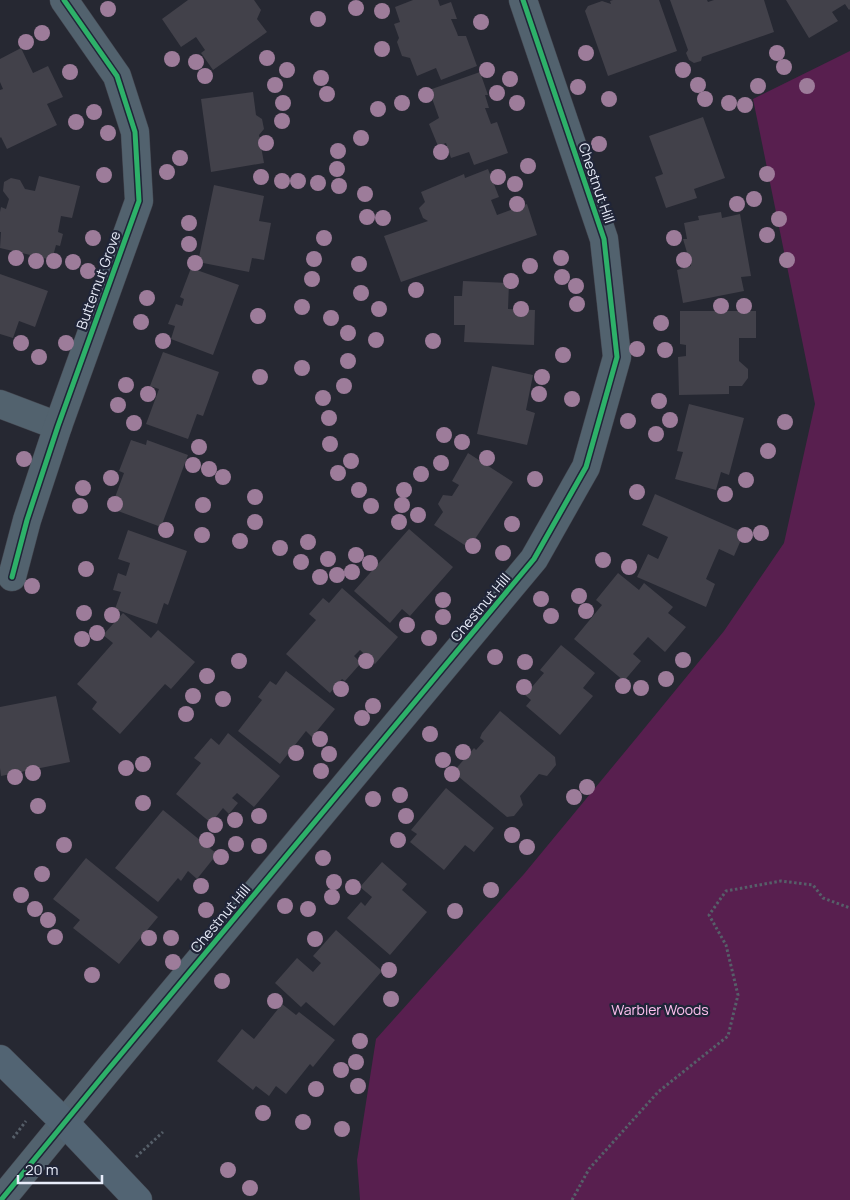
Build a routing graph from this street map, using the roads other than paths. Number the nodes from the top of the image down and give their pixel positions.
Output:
1 (64, 0) edge
2 (523, 0) edge
3 (0, 404) edge
4 (58, 426) junction
5 (12, 578) dead end
6 (0, 1059) edge
7 (64, 1122) junction
8 (1, 1200) edge
9 (138, 1200) edge

1 - 4 street, Butternut Grove
2 - 7 street, Chestnut Hill
3 - 4 street
4 - 5 street, Butternut Grove
6 - 7 main road
7 - 8 street, Chestnut Hill
7 - 9 main road

